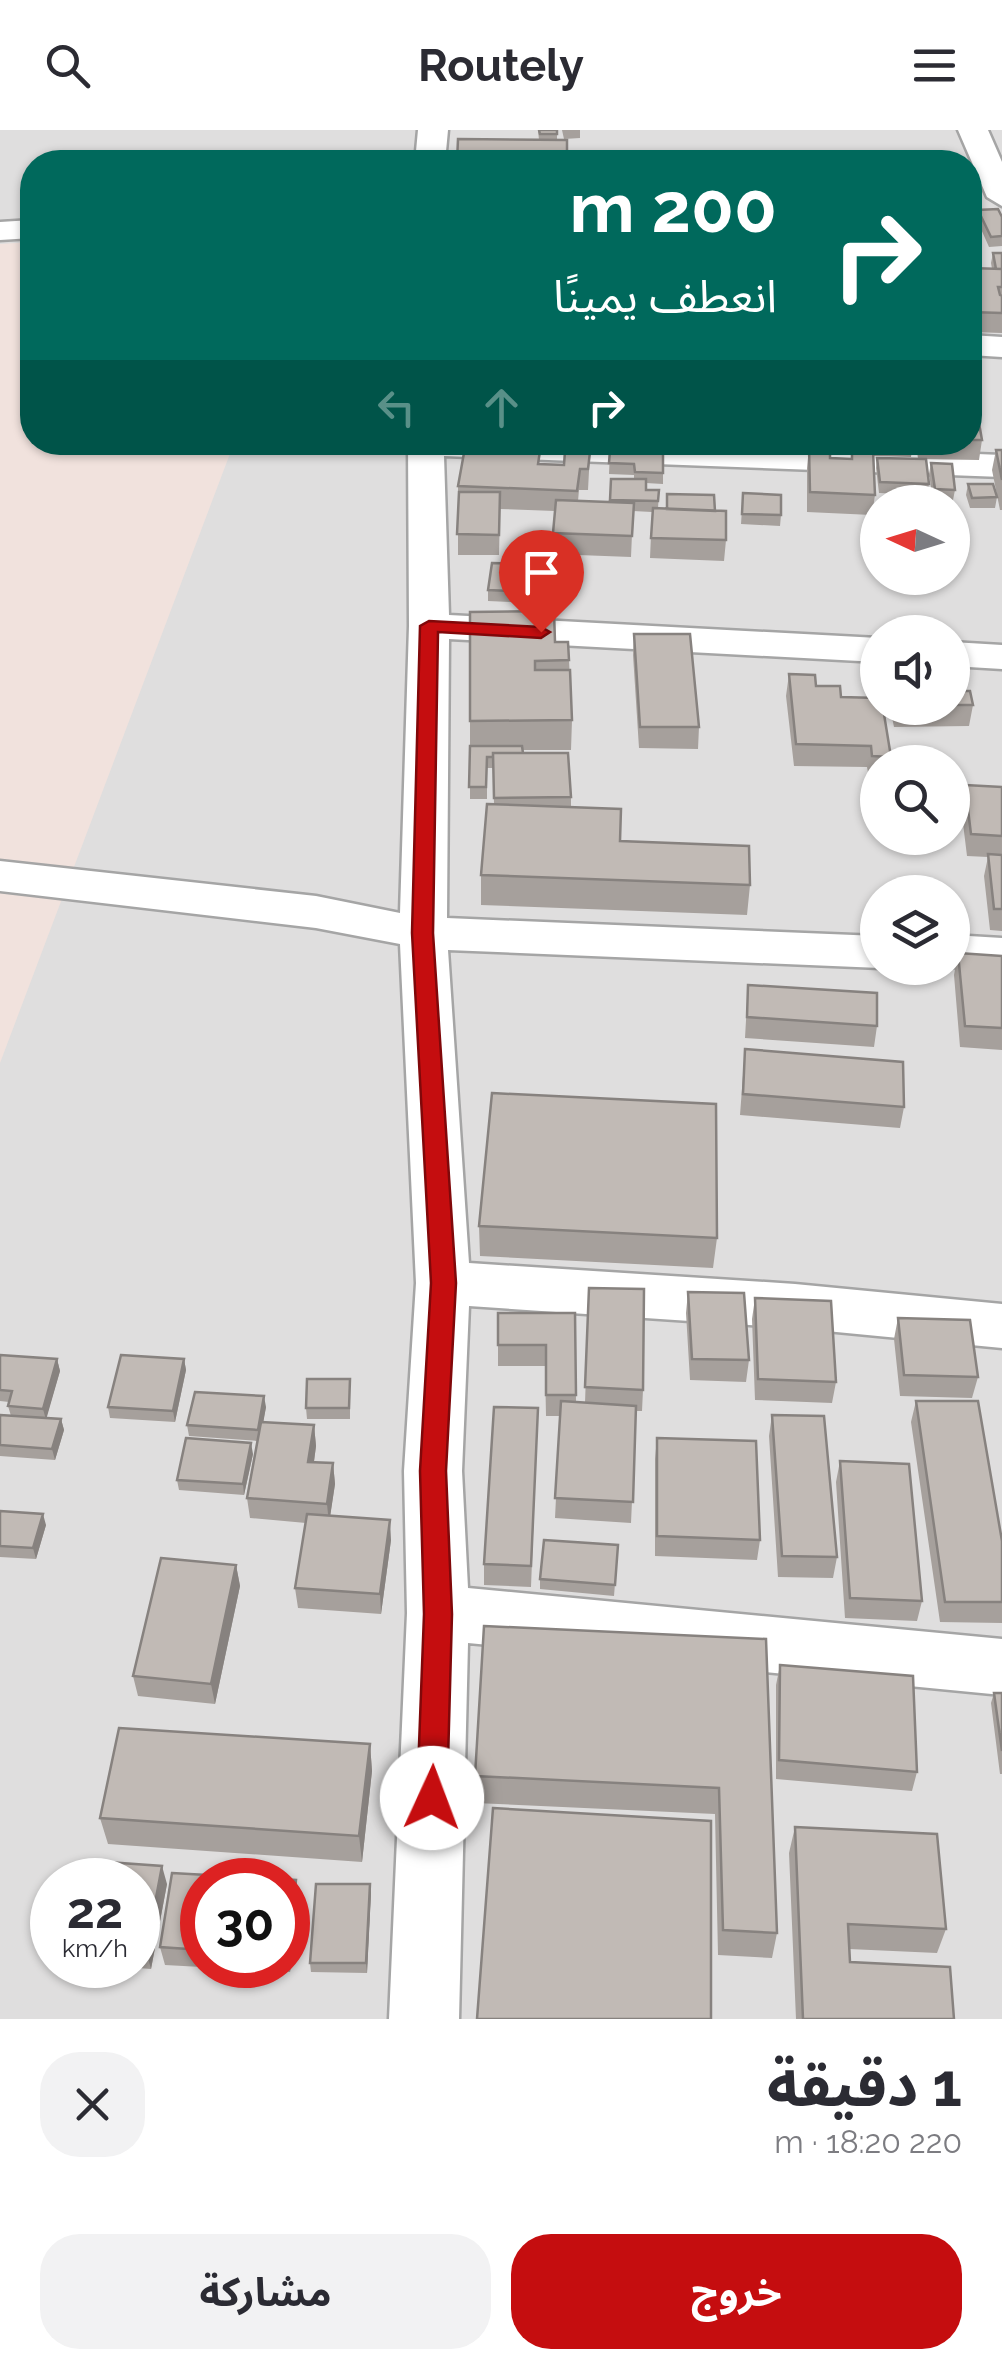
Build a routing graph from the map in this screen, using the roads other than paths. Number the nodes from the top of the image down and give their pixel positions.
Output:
1 (982, 152) edge
2 (1002, 200) edge
3 (426, 455) edge
4 (727, 455) edge
5 (1002, 466) edge
6 (429, 626) junction
7 (860, 649) edge
8 (970, 655) edge
9 (1002, 657) edge
10 (0, 876) edge
11 (423, 933) junction
12 (860, 951) edge
13 (970, 953) edge
14 (1002, 954) edge
15 (443, 1283) junction
16 (1002, 1326) edge
17 (438, 1614) junction
18 (1002, 1667) edge
19 (424, 2019) edge

1 - 2 street
3 - 6 street
4 - 5 street
6 - 7 street
6 - 11 street
8 - 9 street
10 - 11 street
11 - 12 street
11 - 15 street
13 - 14 street
15 - 16 street
15 - 17 street
17 - 18 street
17 - 19 street

